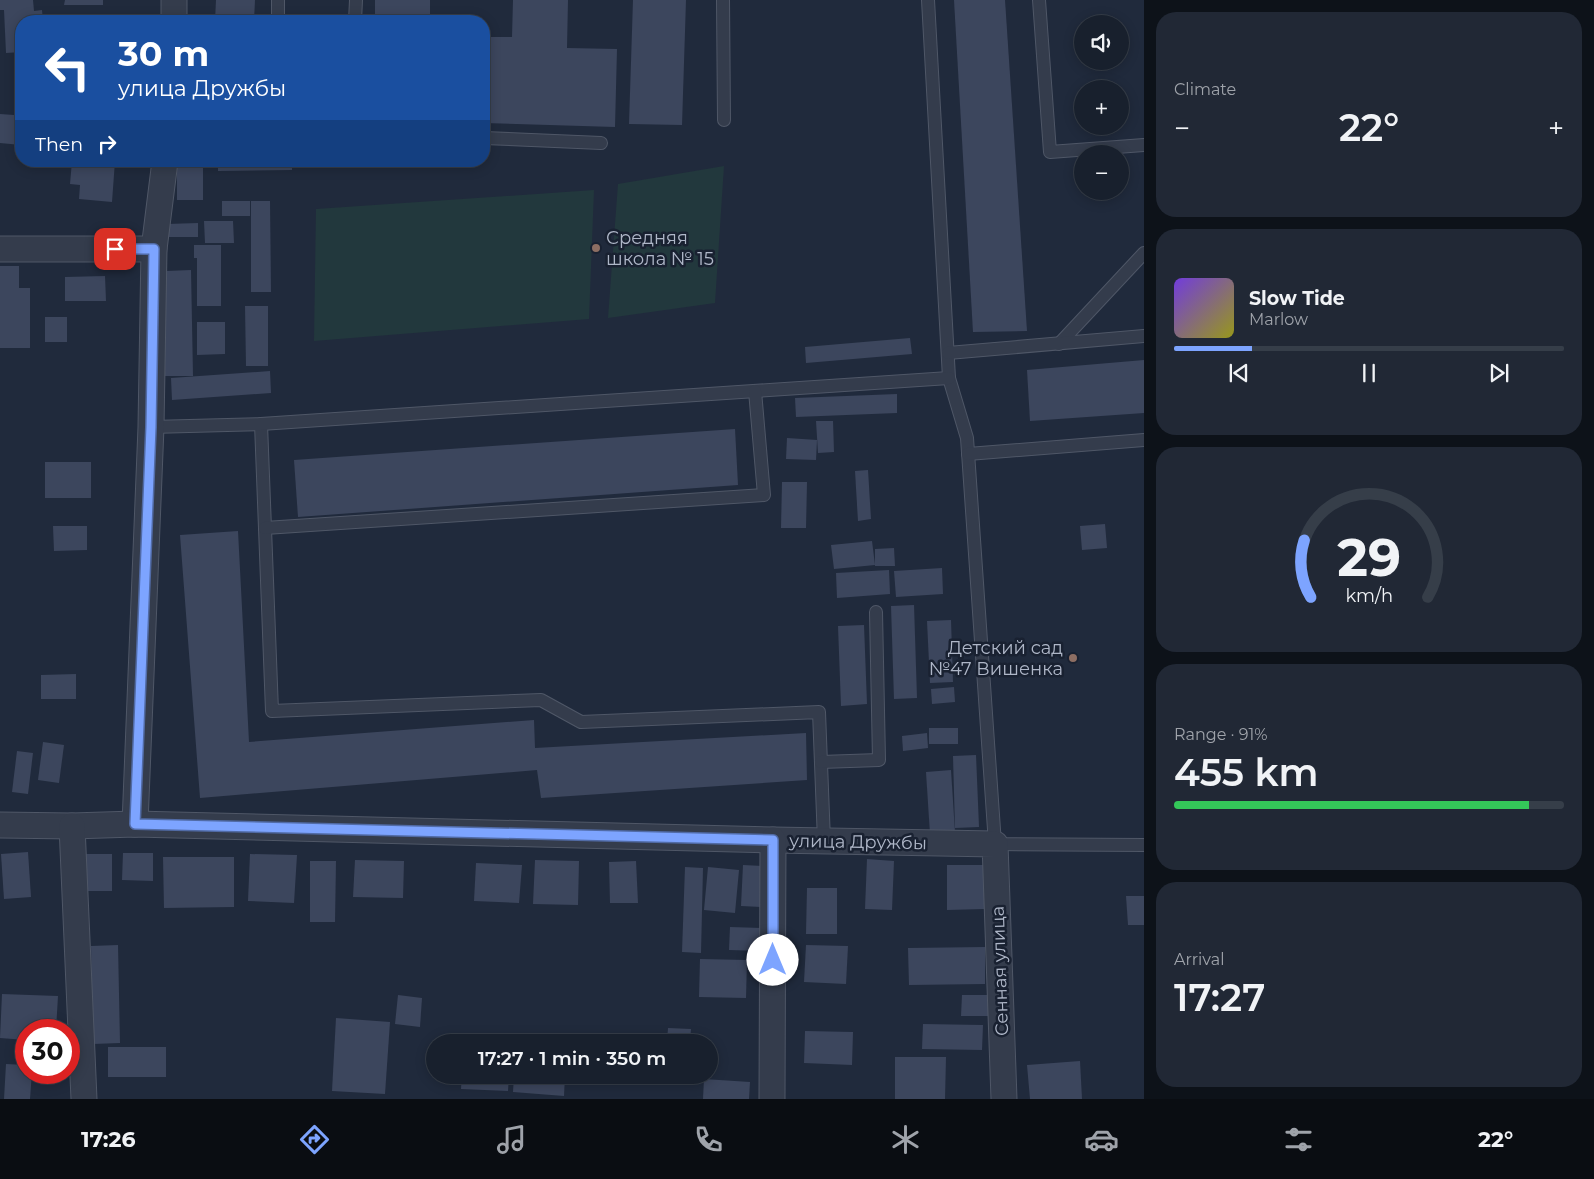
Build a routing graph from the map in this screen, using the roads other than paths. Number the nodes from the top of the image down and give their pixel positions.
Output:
1 (174, 0) edge
2 (278, 0) edge
3 (356, 0) edge
4 (723, 0) edge
5 (928, 0) edge
6 (1039, 0) edge
7 (174, 15) edge
8 (278, 15) edge
9 (355, 15) edge
10 (724, 120) dead end
11 (490, 138) edge
12 (601, 143) dead end
13 (1144, 145) edge
14 (164, 167) edge
15 (0, 249) edge
16 (154, 249) junction
17 (1144, 253) edge
18 (1144, 336) edge
19 (1059, 344) junction
20 (948, 353) junction
21 (949, 378) junction
22 (755, 391) junction
23 (262, 424) junction
24 (151, 427) junction
25 (1144, 440) edge
26 (968, 454) junction
27 (265, 528) junction
28 (876, 612) dead end
29 (821, 762) junction
30 (135, 824) junction
31 (0, 825) edge
32 (72, 826) junction
33 (773, 840) junction
34 (824, 841) junction
35 (995, 844) junction
36 (1144, 845) edge
37 (84, 1099) edge
38 (772, 1099) edge
39 (1004, 1099) edge

1 - 7 street
2 - 8 lane
3 - 9 lane
4 - 10 lane
5 - 20 lane
6 - 13 lane
11 - 12 lane
14 - 16 street
15 - 16 street
16 - 24 street
17 - 19 lane
18 - 19 lane
19 - 20 lane
20 - 21 lane
21 - 22 lane
21 - 26 lane
22 - 23 lane
22 - 27 lane
23 - 24 lane
23 - 27 lane
24 - 30 street
25 - 26 lane
26 - 35 lane
27 - 29 lane
28 - 29 lane
29 - 34 lane
30 - 32 street, улица Дружбы
30 - 33 street, улица Дружбы
31 - 32 street, улица Дружбы
32 - 37 street
33 - 34 street, улица Дружбы
33 - 38 street
34 - 35 street, улица Дружбы
35 - 36 lane
35 - 39 street, Сенная улица

